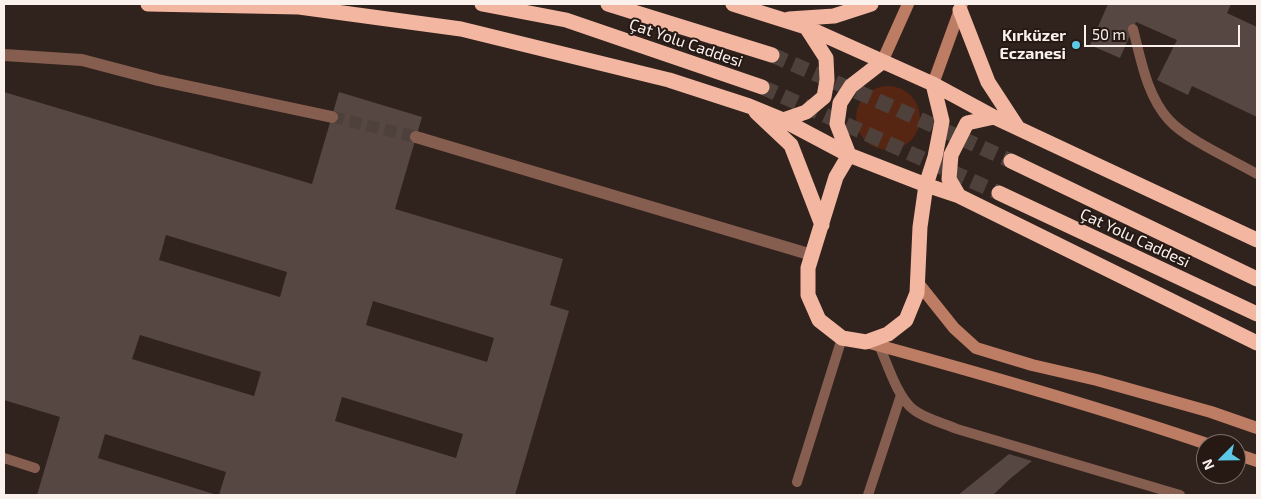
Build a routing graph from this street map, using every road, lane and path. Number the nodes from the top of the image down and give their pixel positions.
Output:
1 (148, 4) edge
2 (482, 4) edge
3 (608, 4) edge
4 (733, 4) edge
5 (871, 4) edge
6 (908, 4) edge
7 (961, 7) edge
8 (781, 19) junction
9 (806, 27) junction
10 (1133, 29) dead end
11 (4, 55) edge
12 (772, 55) tunnel mouth
13 (882, 62) junction
14 (932, 84) junction
15 (762, 87) tunnel mouth
16 (749, 106) junction
17 (332, 116) tunnel mouth
18 (994, 117) junction
19 (783, 120) junction
20 (1018, 128) junction
21 (416, 137) tunnel mouth
22 (849, 155) junction
23 (1011, 161) tunnel mouth
24 (1257, 174) edge
25 (926, 186) junction
26 (999, 193) tunnel mouth
27 (959, 196) junction
28 (822, 225) junction
29 (1257, 240) edge
30 (812, 254) junction
31 (1257, 279) edge
32 (918, 283) junction
33 (1257, 314) edge
34 (842, 338) junction
35 (1257, 343) edge
36 (873, 344) junction
37 (901, 395) junction
38 (1257, 428) edge
39 (1196, 440) edge
40 (4, 458) edge
41 (36, 468) dead end
42 (797, 482) dead end
43 (868, 495) edge
44 (1180, 495) edge

1 - 16 highway
2 - 15 highway, Çat Yolu Caddesi
3 - 12 highway, Çat Yolu Caddesi
4 - 8 highway
5 - 8 highway
6 - 13 street
7 - 14 street
7 - 20 highway
8 - 9 highway
9 - 13 highway
9 - 19 highway
10 - 24 lane
11 - 17 street
13 - 14 highway
13 - 22 highway
14 - 18 highway
14 - 25 highway
16 - 19 highway
16 - 28 highway
18 - 20 highway
18 - 27 highway
19 - 22 highway
20 - 29 highway
21 - 30 street
22 - 25 highway
22 - 28 highway
23 - 31 highway, Çat Yolu Caddesi
25 - 27 highway
25 - 32 highway
26 - 33 highway, Çat Yolu Caddesi
27 - 35 highway
28 - 30 highway
30 - 34 highway
32 - 36 highway
32 - 38 street
34 - 36 highway
34 - 42 lane
36 - 37 lane
36 - 39 street
37 - 43 lane
37 - 44 lane
40 - 41 lane

